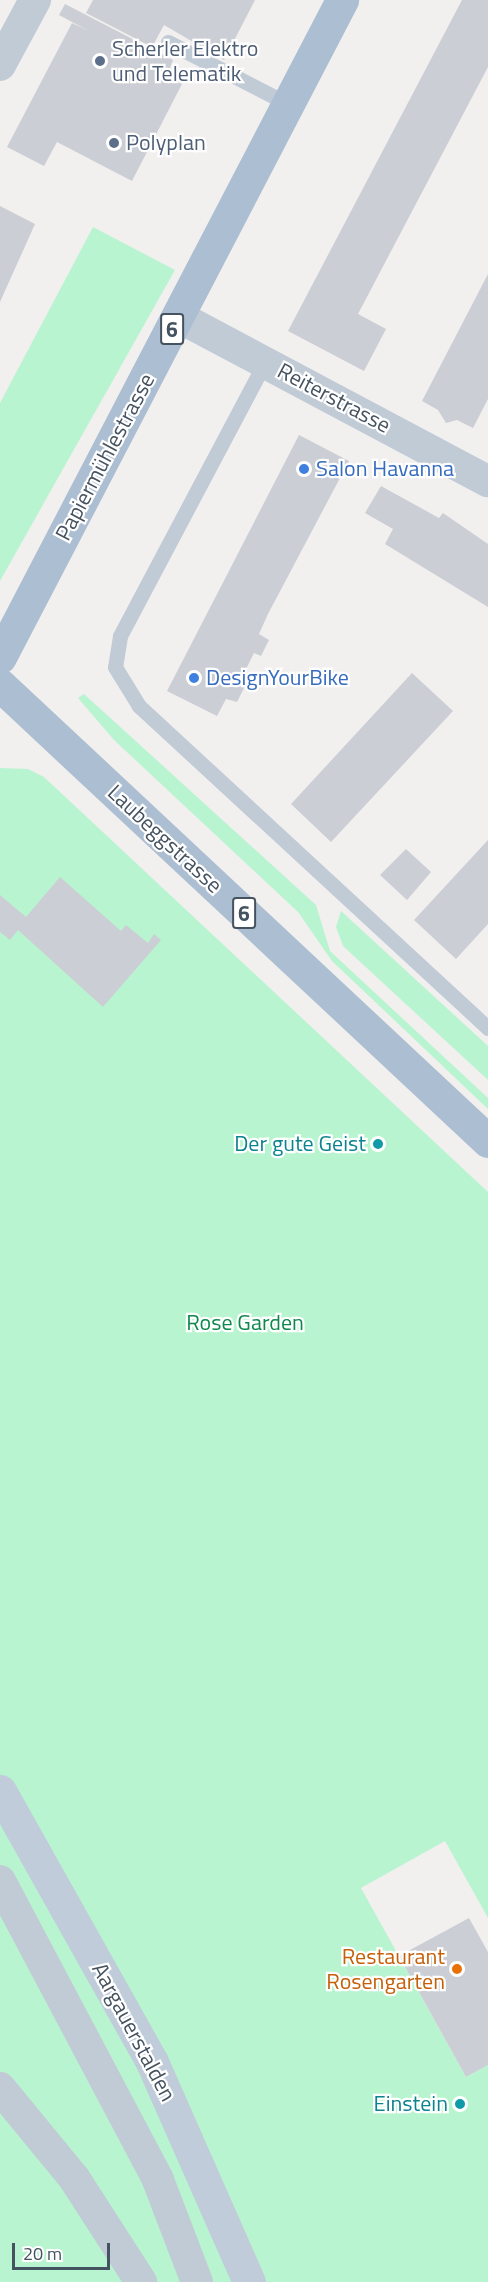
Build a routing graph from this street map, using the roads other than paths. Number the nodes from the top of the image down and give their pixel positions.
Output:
1 (35, 0) edge
2 (342, 0) edge
3 (168, 42) dead end
4 (0, 65) edge
5 (288, 104) junction
6 (179, 317) junction
7 (264, 362) junction
8 (488, 481) edge
9 (0, 657) edge
10 (0, 685) edge
11 (488, 1028) edge
12 (488, 1141) edge
13 (0, 1791) edge
14 (0, 1881) edge
15 (0, 2088) edge
16 (141, 2282) edge
17 (197, 2282) edge
18 (249, 2282) edge

1 - 4 street
2 - 5 main road, Papiermühlestrasse / 6
3 - 5 lane
5 - 6 main road, Papiermühlestrasse / 6
6 - 7 street, Reiterstrasse
6 - 9 main road, Papiermühlestrasse / 6
7 - 8 street, Reiterstrasse
7 - 11 lane
10 - 12 main road, Laubeggstrasse / 6
13 - 18 main road, Aargauerstalden
14 - 17 street, Aargauerstalden
15 - 16 street

